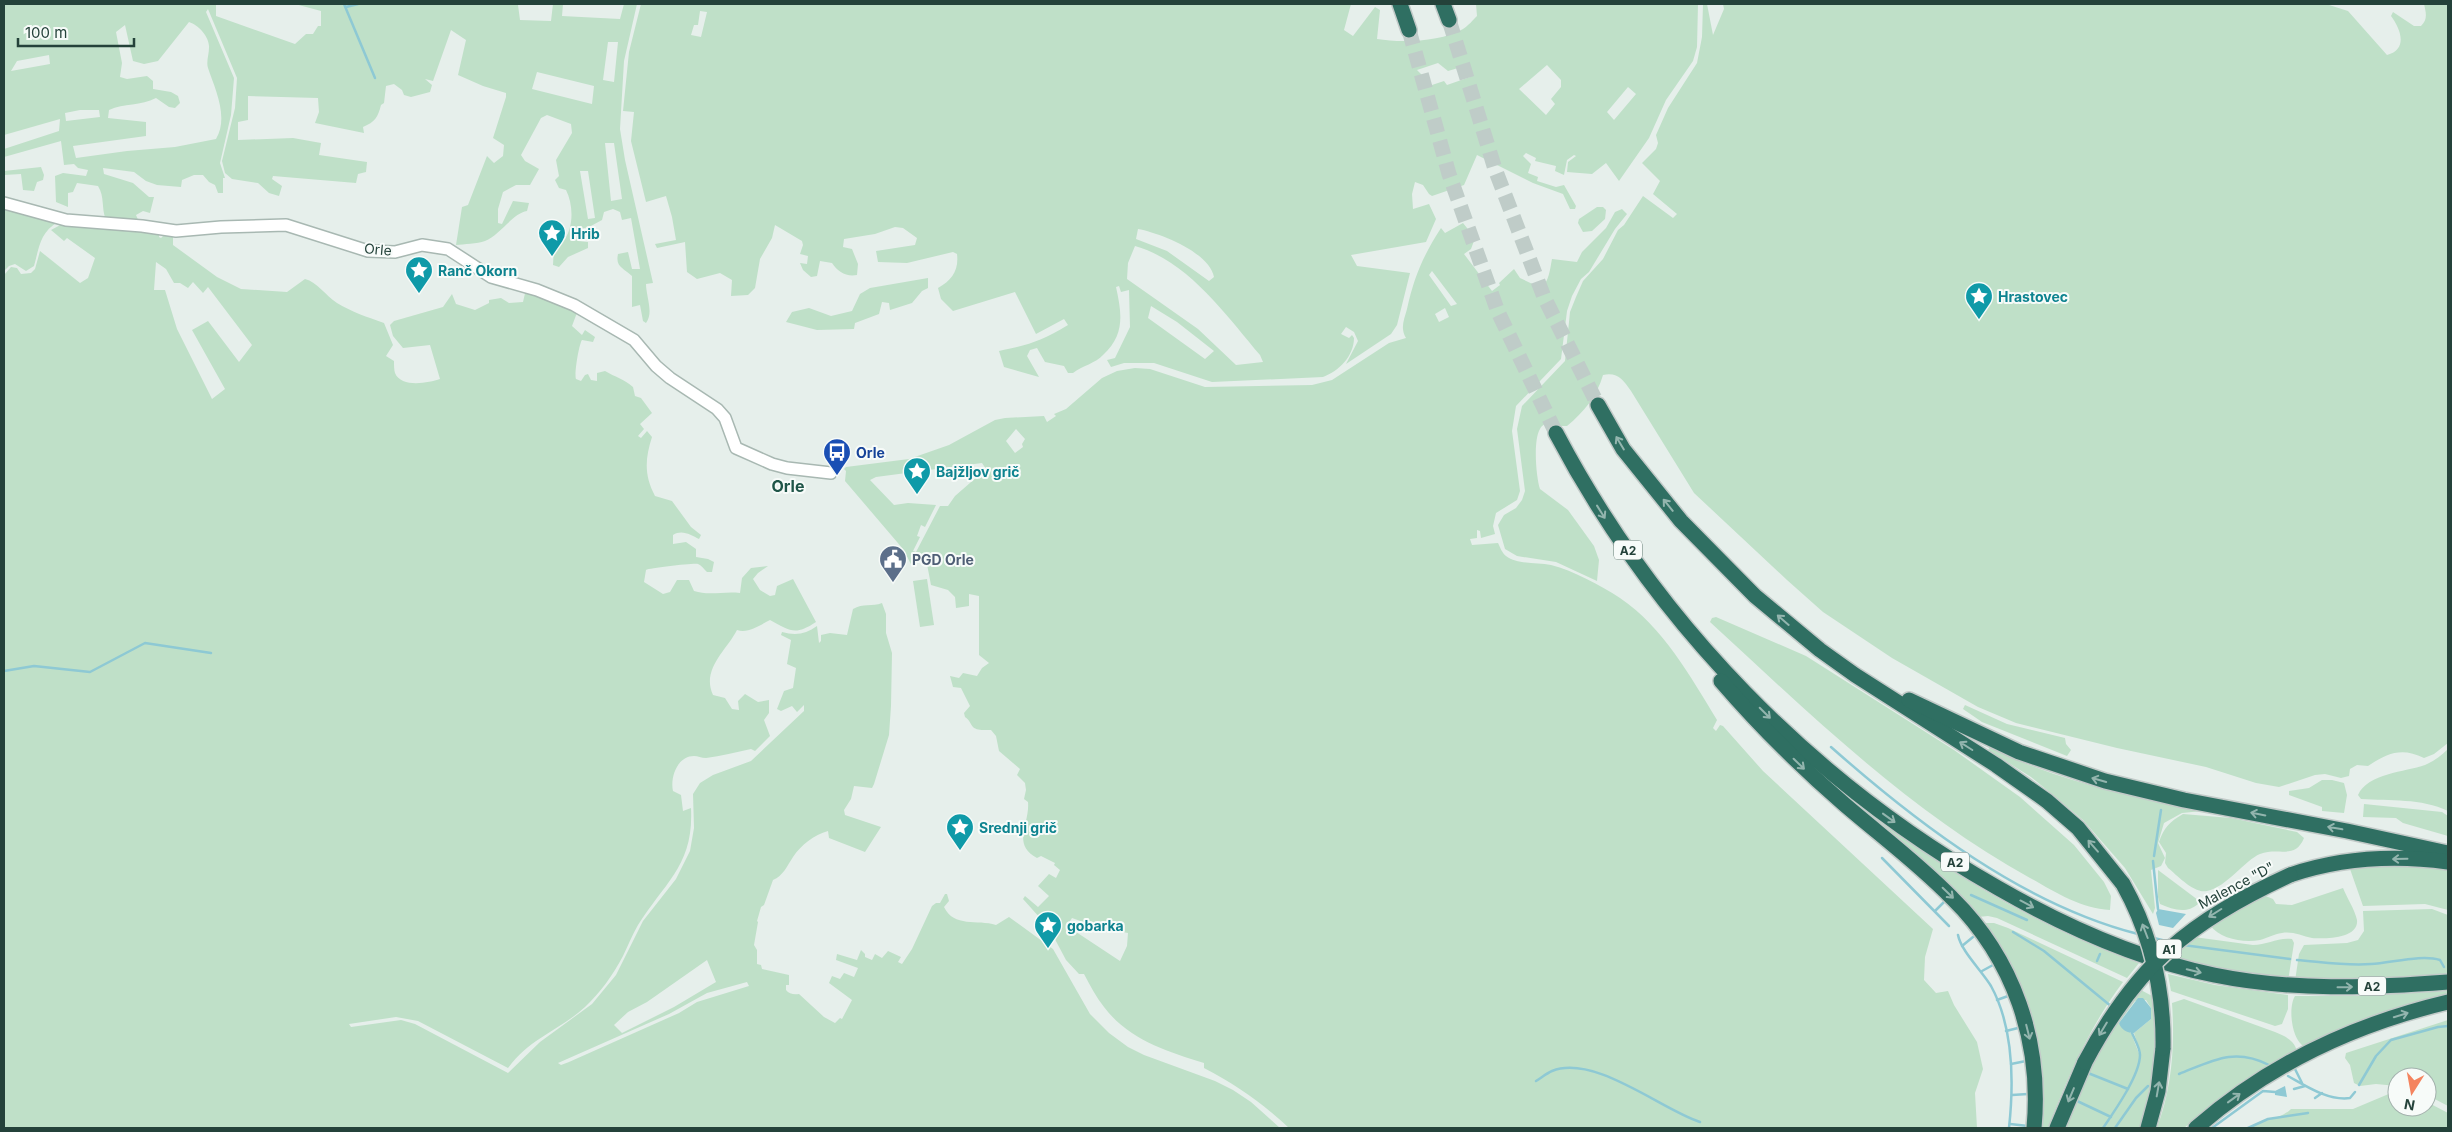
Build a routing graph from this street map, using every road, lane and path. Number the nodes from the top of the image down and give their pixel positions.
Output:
1 (1400, 4) edge
2 (1443, 4) edge
3 (1449, 20) tunnel mouth
4 (1409, 30) tunnel mouth
5 (4, 204) edge
6 (1598, 405) tunnel mouth
7 (1556, 433) tunnel mouth
8 (831, 472) dead end
9 (1684, 626) junction
10 (1820, 650) junction
11 (2448, 853) edge
12 (2448, 862) edge
13 (2448, 982) edge
14 (2448, 1002) edge
15 (2034, 1128) edge
16 (2057, 1128) edge
17 (2148, 1128) edge
18 (2196, 1128) edge

1 - 4 highway
2 - 3 highway
5 - 8 street, Orle
10 -> 6 highway
7 -> 9 highway, A2
9 -> 13 highway, A2
9 -> 15 highway
11 -> 10 highway
17 -> 10 highway, bridge
12 -> 16 highway, Malence "D" / A1, bridge
18 -> 14 highway

